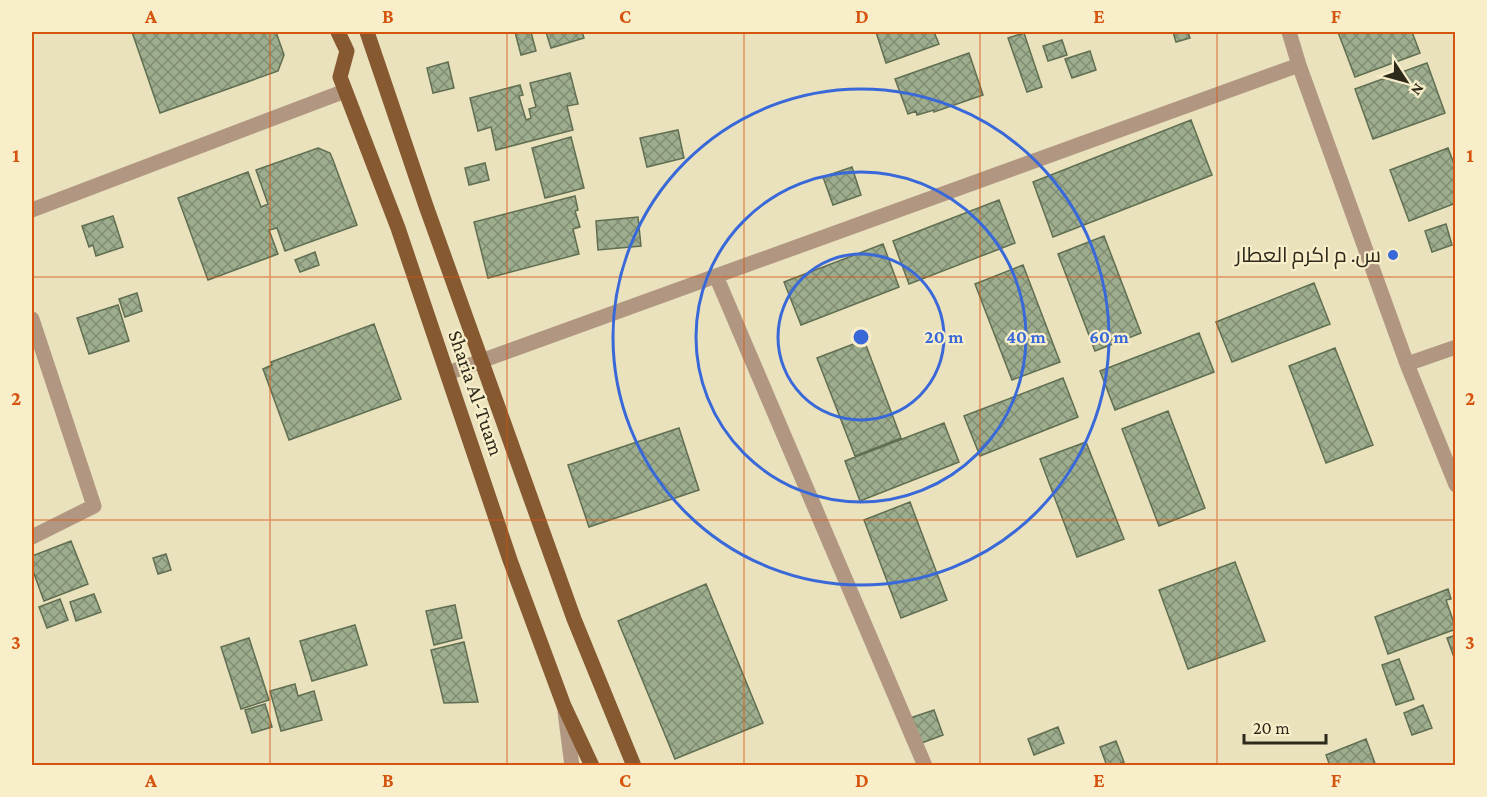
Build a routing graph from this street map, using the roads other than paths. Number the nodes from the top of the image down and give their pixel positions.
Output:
1 (338, 32) edge
2 (367, 32) edge
3 (1288, 32) edge
4 (1299, 65) junction
5 (345, 91) junction
6 (32, 210) edge
7 (716, 276) junction
8 (32, 319) edge
9 (1455, 347) edge
10 (482, 360) junction
11 (1407, 364) junction
12 (448, 372) junction
13 (1455, 485) edge
14 (32, 537) edge
15 (564, 706) junction
16 (572, 765) edge
17 (592, 765) edge
18 (634, 765) edge
19 (926, 765) edge

1 - 5 main road, Sharia Al-Tuam
2 - 10 main road, Sharia Al-Tuam
3 - 4 street
4 - 7 street
4 - 11 street
5 - 6 street
5 - 12 main road, Sharia Al-Tuam
7 - 10 street
7 - 19 street
8 - 14 street
9 - 11 street
10 - 12 street
10 - 18 main road, Sharia Al-Tuam
11 - 13 street
12 - 15 main road, Sharia Al-Tuam
15 - 16 street
15 - 17 main road, Sharia Al-Tuam

